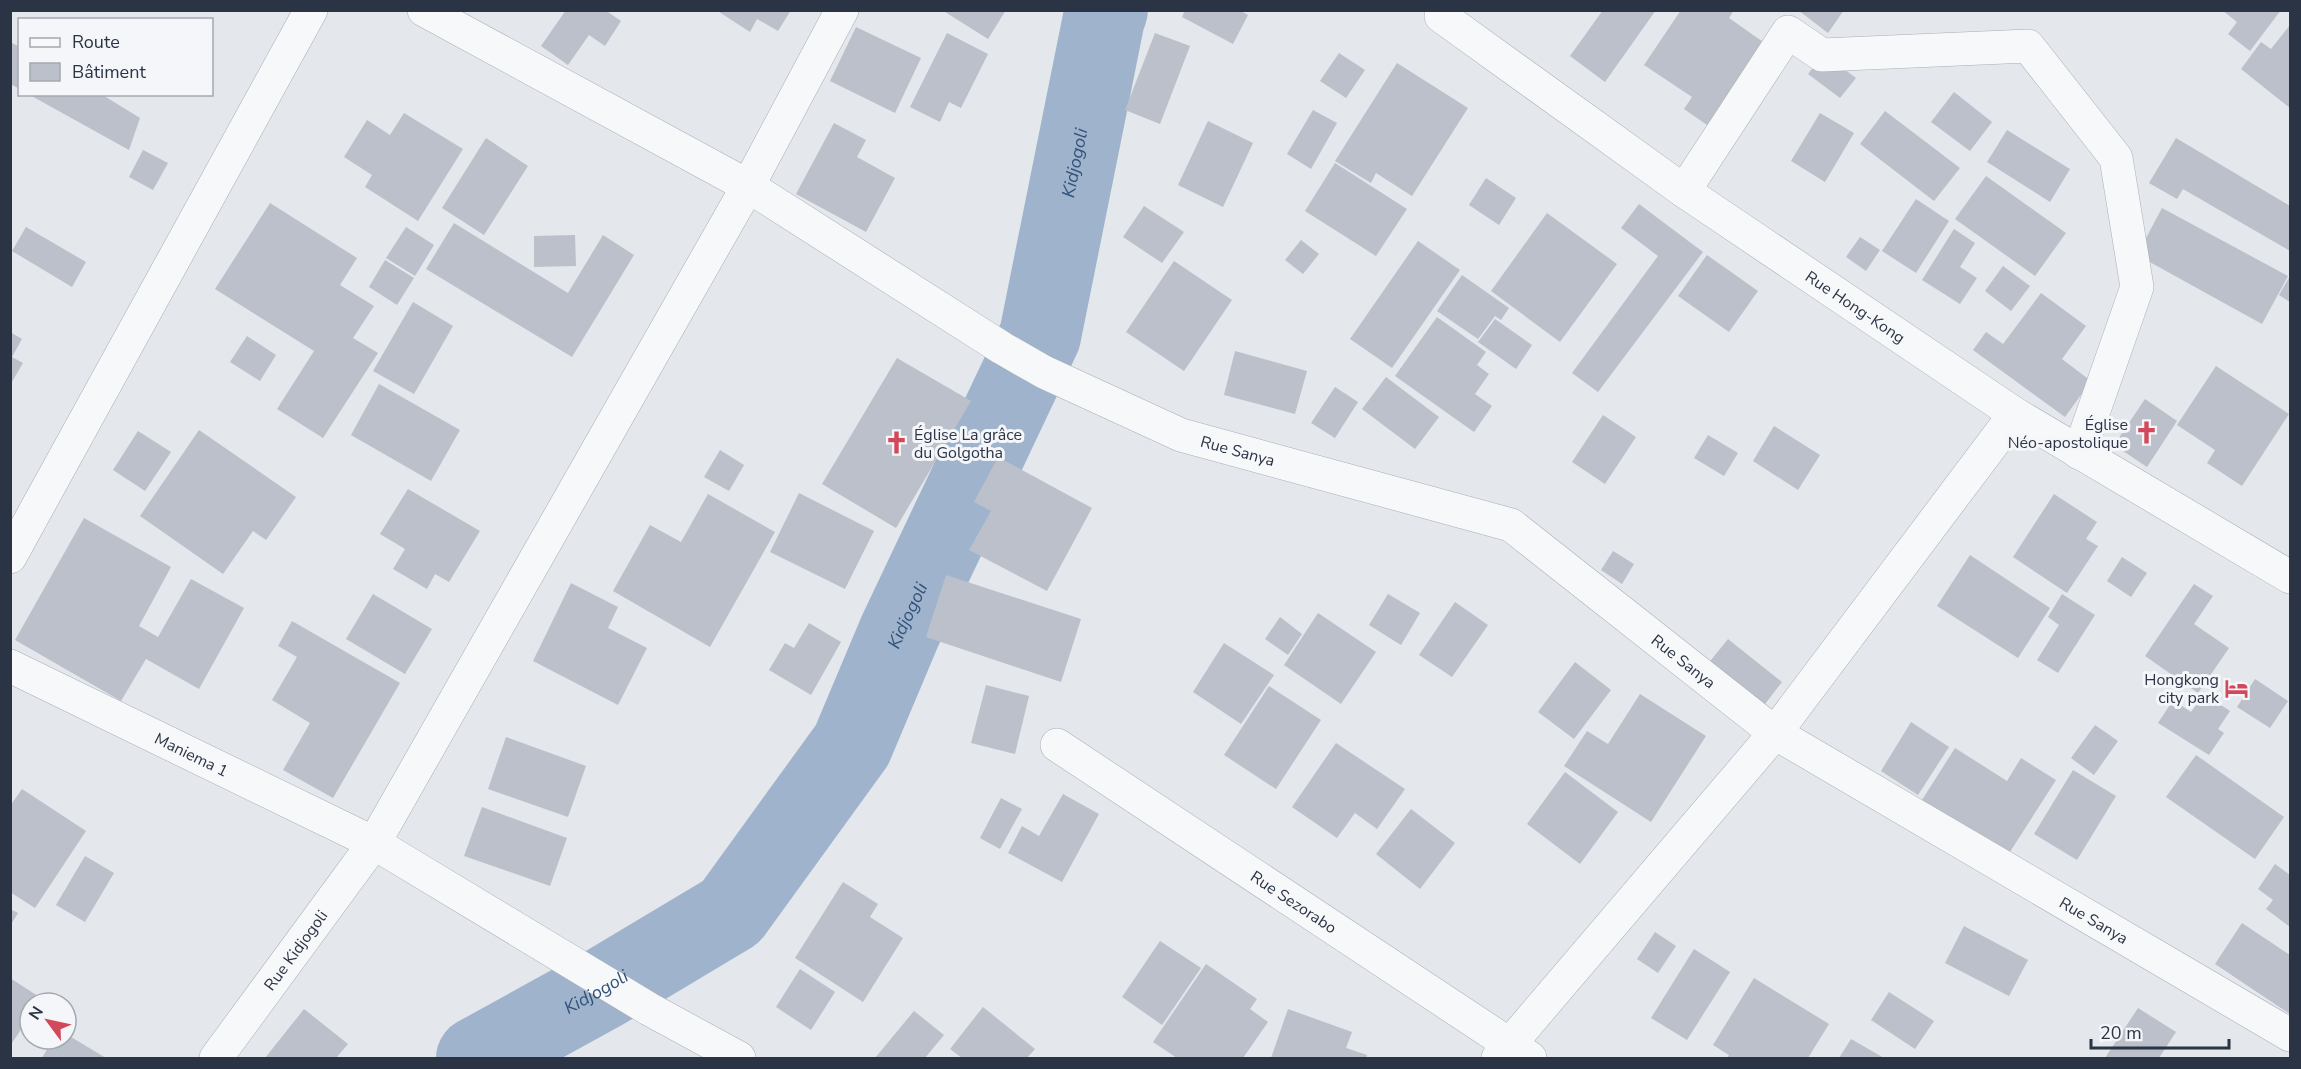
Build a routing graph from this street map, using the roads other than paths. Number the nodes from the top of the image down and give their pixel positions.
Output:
1 (311, 10) edge
2 (424, 10) edge
3 (842, 10) edge
4 (1439, 12) edge
5 (748, 186) junction
6 (1684, 191) junction
7 (2015, 414) junction
8 (2079, 453) junction
9 (10, 557) edge
10 (2290, 577) edge
11 (10, 666) edge
12 (1775, 734) junction
13 (1057, 745) dead end
14 (374, 843) junction
15 (2290, 1035) edge
16 (1512, 1054) edge
17 (216, 1059) edge
18 (739, 1059) edge

1 - 9 street
2 - 5 street, Rue Sanya
3 - 5 street, Rue Kidjogoli
4 - 6 street, Rue Hong-Kong
5 - 12 street, Rue Sanya
5 - 14 street, Rue Kidjogoli
6 - 7 street, Rue Hong-Kong
6 - 8 street
7 - 8 street, Rue Hong-Kong
7 - 12 street
8 - 10 street, Rue Hong-Kong
11 - 14 street, Maniema 1
12 - 15 street, Rue Sanya
12 - 16 street
13 - 16 street, Rue Sezorabo
14 - 17 street, Rue Kidjogoli
14 - 18 street, Maniema 1

